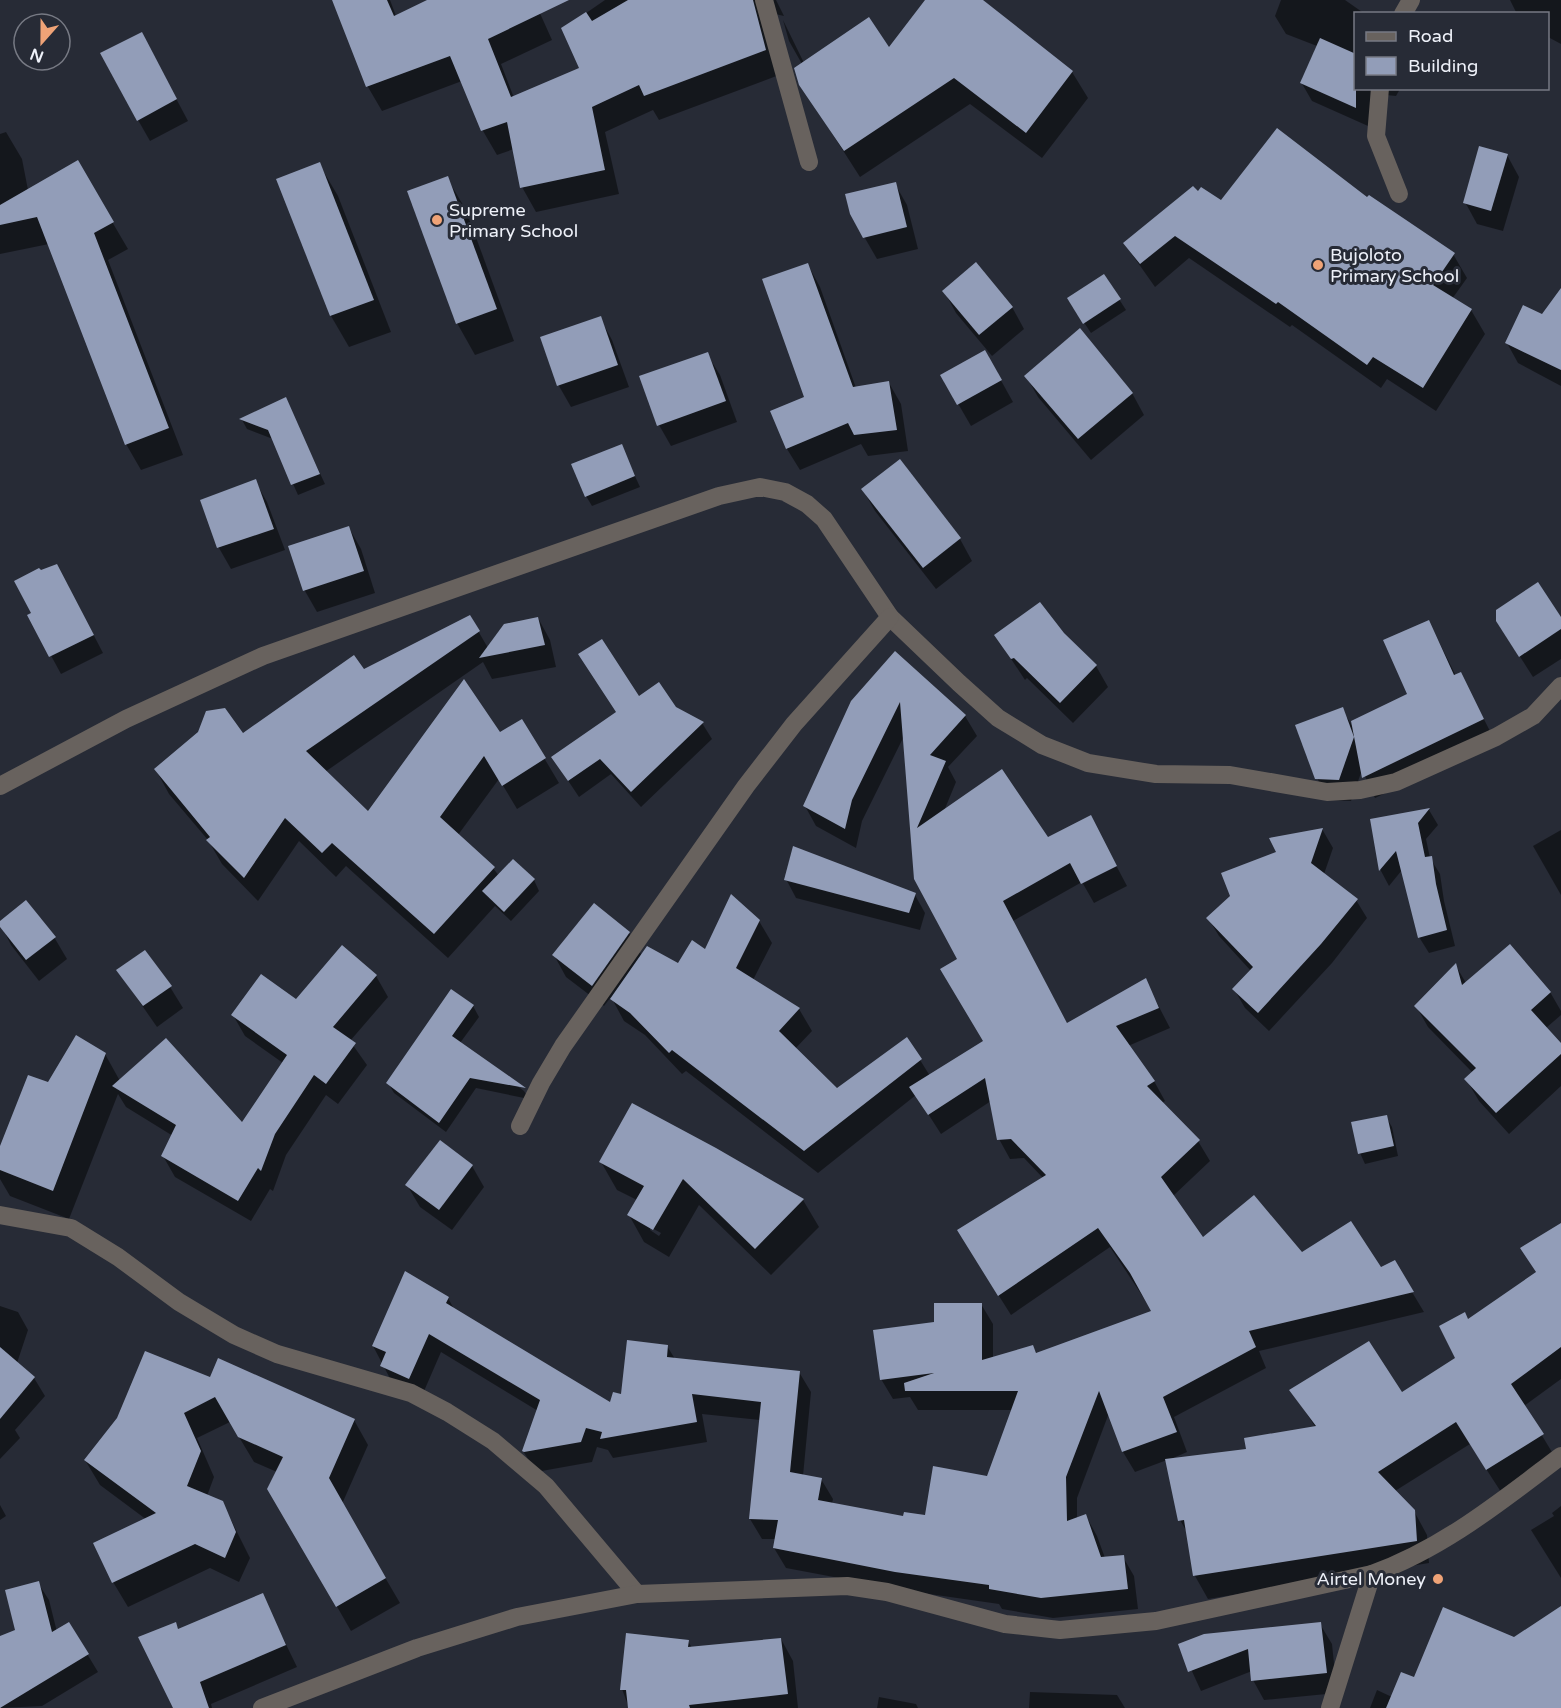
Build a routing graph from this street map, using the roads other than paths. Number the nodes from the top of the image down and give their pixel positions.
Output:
1 (764, 0) edge
2 (1380, 90) edge
3 (809, 162) dead end
4 (1399, 194) dead end
5 (890, 617) junction
6 (1561, 686) edge
7 (0, 786) edge
8 (520, 1125) dead end
9 (0, 1215) edge
10 (1561, 1456) edge
11 (1372, 1574) junction
12 (637, 1594) junction
13 (262, 1708) edge
14 (1330, 1708) edge

1 - 3 street
2 - 4 street
5 - 6 street
5 - 7 street
5 - 8 street
9 - 12 street
10 - 11 street
11 - 12 street
11 - 14 street
12 - 13 street

